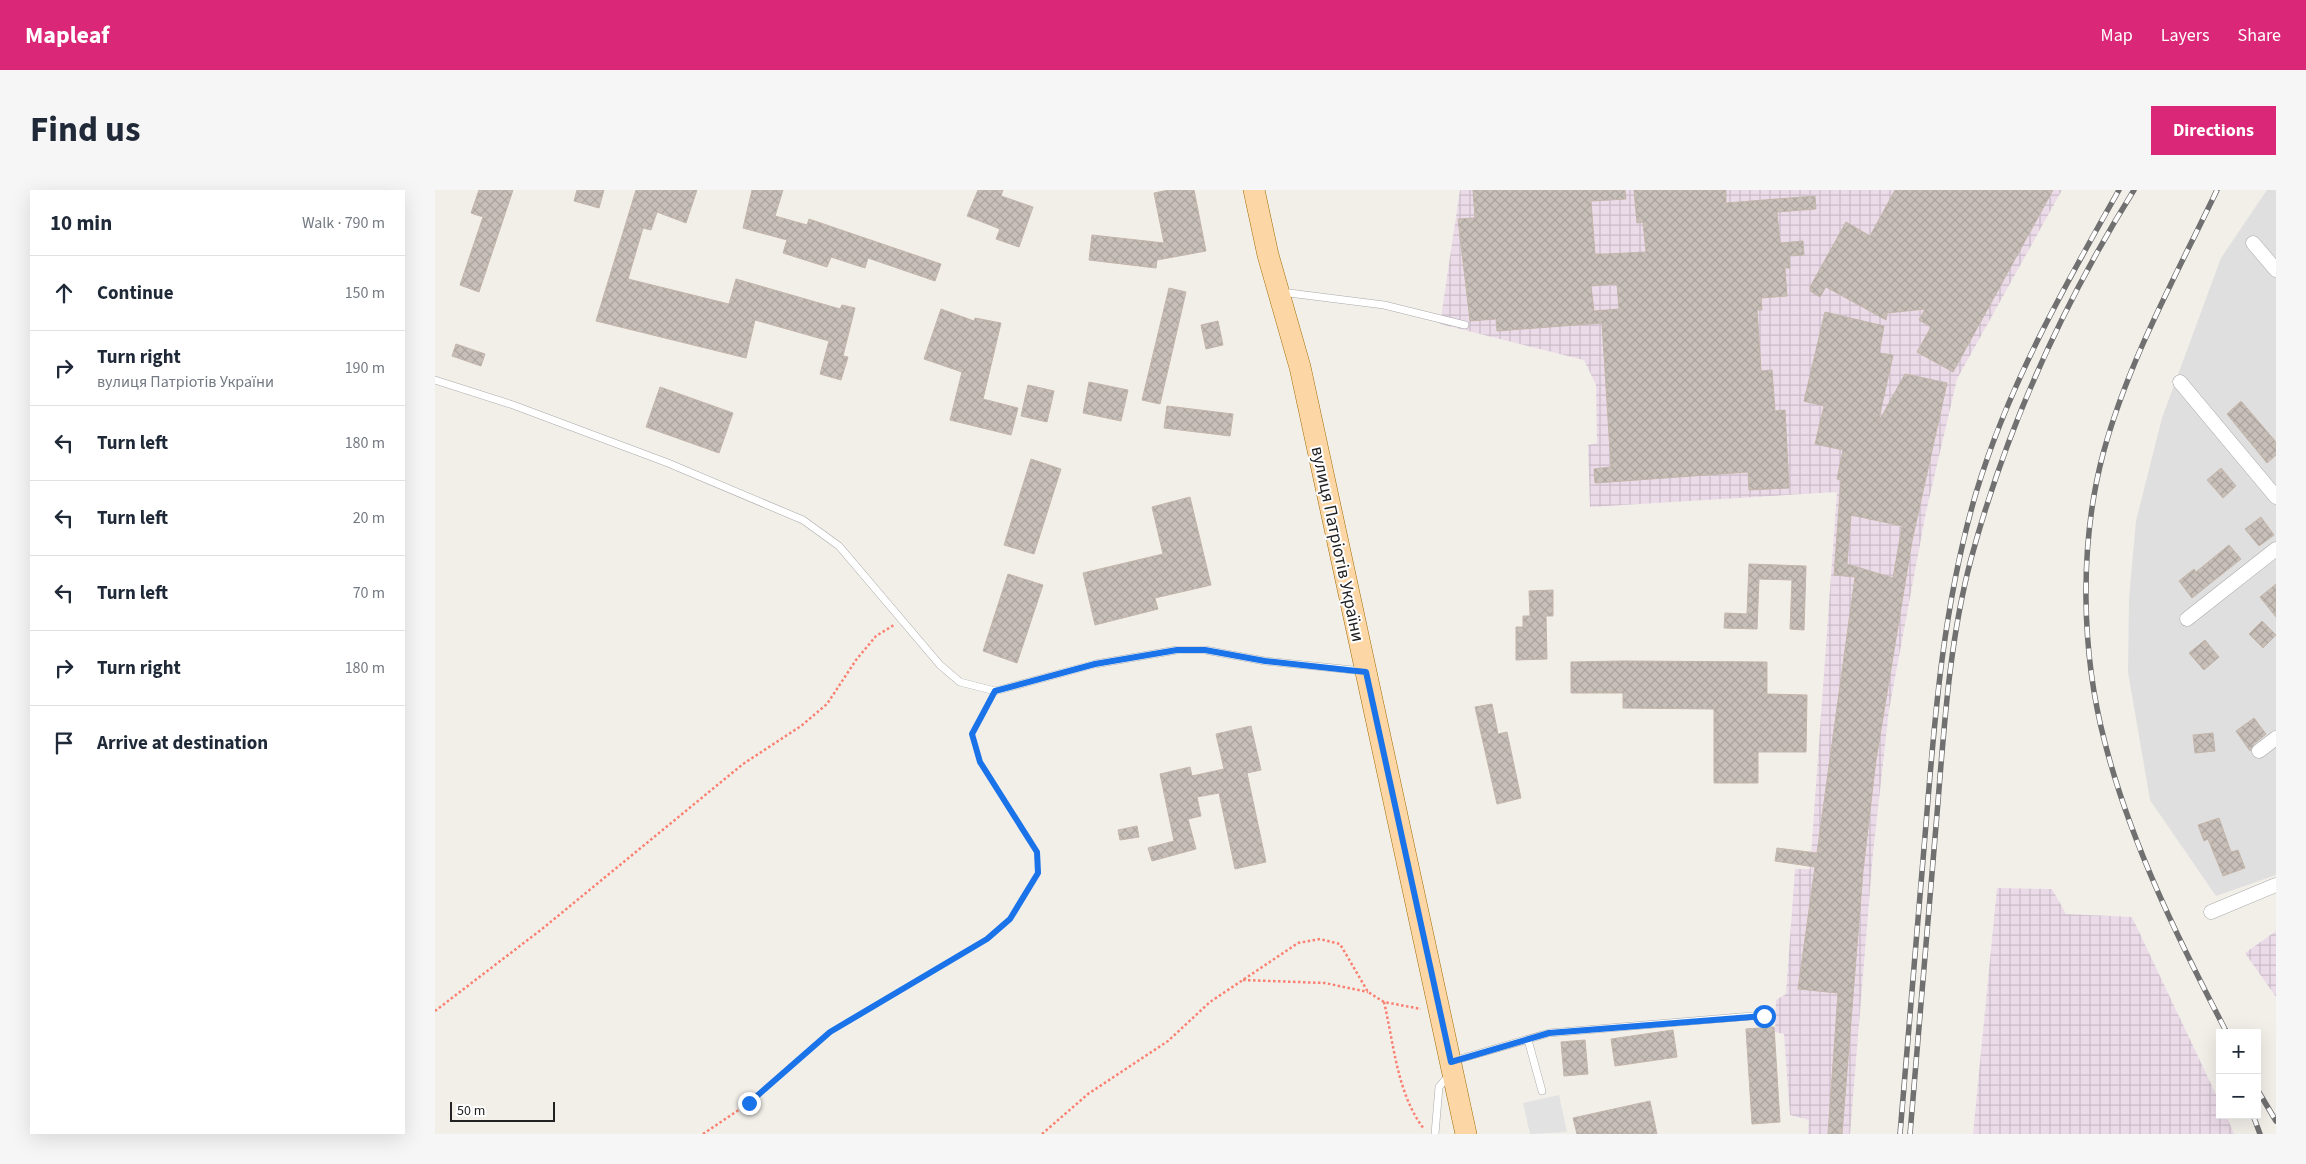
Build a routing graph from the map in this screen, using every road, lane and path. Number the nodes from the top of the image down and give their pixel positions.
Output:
1 (1253, 190) edge
2 (2253, 243) dead end
3 (2276, 270) edge
4 (1279, 292) junction
5 (1465, 325) dead end
6 (435, 380) edge
7 (2180, 382) dead end
8 (2276, 497) edge
9 (2276, 549) edge
10 (2187, 619) dead end
11 (902, 620) junction
12 (1366, 672) junction
13 (995, 691) junction
14 (2276, 738) edge
15 (2259, 751) dead end
16 (2276, 886) edge
17 (2211, 912) dead end
18 (1241, 980) junction
19 (1368, 992) junction
20 (1384, 1002) junction
21 (435, 1011) edge
22 (1440, 1013) junction
23 (1764, 1016) dead end
24 (1528, 1040) junction
25 (1451, 1066) junction
26 (1542, 1091) dead end
27 (703, 1134) edge
28 (1042, 1134) edge
29 (1428, 1134) edge
30 (1435, 1134) edge
31 (1466, 1134) edge

1 - 4 main road, вулиця Патріотів України
2 - 3 street
4 - 5 lane
4 - 12 main road, вулиця Патріотів України
6 - 11 lane
7 - 8 street
9 - 10 street
11 - 13 lane
11 - 21 path
12 - 13 lane
12 - 22 main road, вулиця Патріотів України
13 - 27 path
14 - 15 street
16 - 17 street
18 - 19 path
18 - 19 path
18 - 28 path
19 - 20 path
20 - 22 path
20 - 29 path
22 - 25 main road, вулиця Патріотів України
23 - 24 lane
24 - 25 lane
24 - 26 lane
25 - 30 lane
25 - 31 main road, вулиця Патріотів України

